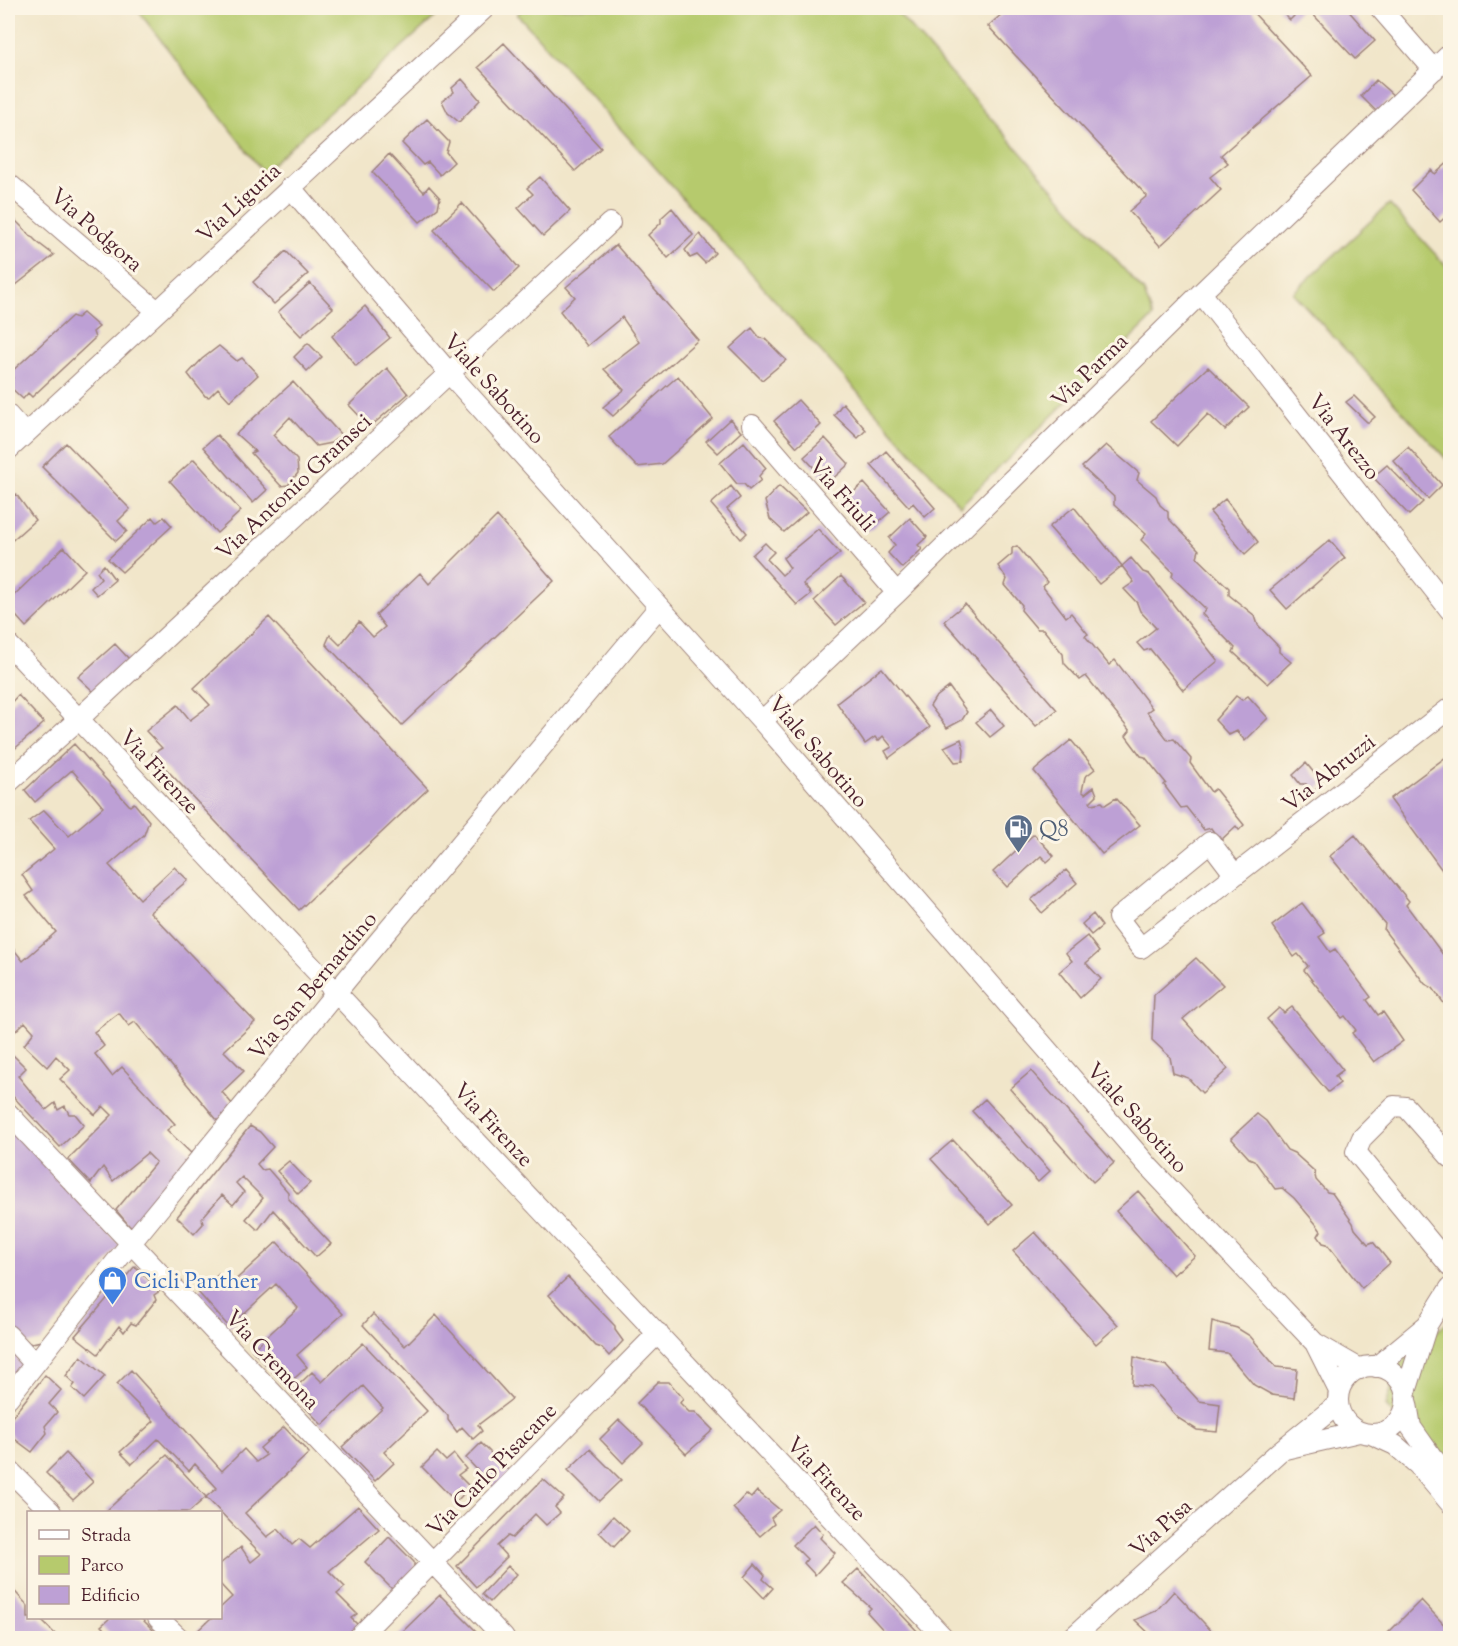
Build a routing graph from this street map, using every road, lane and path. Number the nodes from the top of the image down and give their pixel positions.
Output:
1 (485, 8) edge
2 (1380, 8) edge
3 (1450, 54) edge
4 (1434, 69) junction
5 (8, 183) edge
6 (290, 187) junction
7 (610, 223) dead end
8 (1202, 293) junction
9 (156, 310) junction
10 (450, 374) junction
11 (8, 415) edge
12 (752, 425) dead end
13 (25, 434) junction
14 (8, 450) edge
15 (897, 593) junction
16 (659, 607) junction
17 (1450, 610) edge
18 (8, 644) edge
19 (1450, 708) edge
20 (79, 719) junction
21 (762, 721) junction
22 (8, 783) edge
23 (1235, 874) junction
24 (337, 993) junction
25 (8, 1113) edge
26 (1450, 1157) edge
27 (130, 1244) junction
28 (1450, 1266) edge
29 (1450, 1288) edge
30 (1427, 1325) junction
31 (658, 1333) junction
32 (8, 1335) edge
33 (1315, 1343) junction
34 (35, 1364) junction
35 (1368, 1368) junction
36 (1339, 1397) junction
37 (8, 1398) edge
38 (1406, 1398) junction
39 (1365, 1433) junction
40 (1280, 1451) junction
41 (8, 1469) edge
42 (1450, 1477) edge
43 (1450, 1503) edge
44 (50, 1511) edge
45 (433, 1563) junction
46 (160, 1619) edge
47 (179, 1638) edge
48 (358, 1638) edge
49 (504, 1638) edge
50 (944, 1638) edge
51 (1072, 1638) edge

1 - 6 street, Via Liguria
2 - 4 street
3 - 4 street, Via Parma
4 - 8 street, Via Parma
5 - 9 street, Via Podgora
6 - 9 street, Via Liguria
6 - 10 street, Viale Sabotino
7 - 10 street, Via Antonio Gramsci
8 - 15 street, Via Parma
8 - 17 street, Via Arezzo
9 - 13 street, Via Liguria
10 - 16 street, Viale Sabotino
10 - 20 street, Via Antonio Gramsci
11 - 13 street
12 - 15 street, Via Friuli
13 - 14 street, Via Liguria
15 - 21 street, Via Parma
16 - 21 street, Viale Sabotino
16 - 24 street, Via San Bernardino
18 - 20 street, Via Firenze
19 - 23 street, Via Abruzzi
20 - 22 street, Via Antonio Gramsci
20 - 24 street, Via Firenze
21 - 33 street, Viale Sabotino
23 - 23 street, Via Abruzzi
24 - 27 street, Via San Bernardino
24 - 31 street, Via Firenze
25 - 27 street, Via Cremona
26 - 28 street
27 - 34 street, Via San Bernardino
27 - 45 street, Via Cremona
29 - 30 street
30 - 35 street
30 - 38 street
31 - 45 street, Via Carlo Pisacane
31 - 50 street, Via Firenze
32 - 34 street
33 - 35 street, Viale Sabotino
33 - 36 street, Viale Sabotino
34 - 37 street, Via San Bernardino
35 - 36 street
35 - 38 street
36 - 39 street
36 - 40 street, Via Pisa
38 - 39 street
38 - 42 street
39 - 40 street, Via Pisa
39 - 43 street
40 - 51 street, Via Pisa
41 - 44 street
45 - 48 street, Via Carlo Pisacane
45 - 49 street, Via Cremona
46 - 47 street

